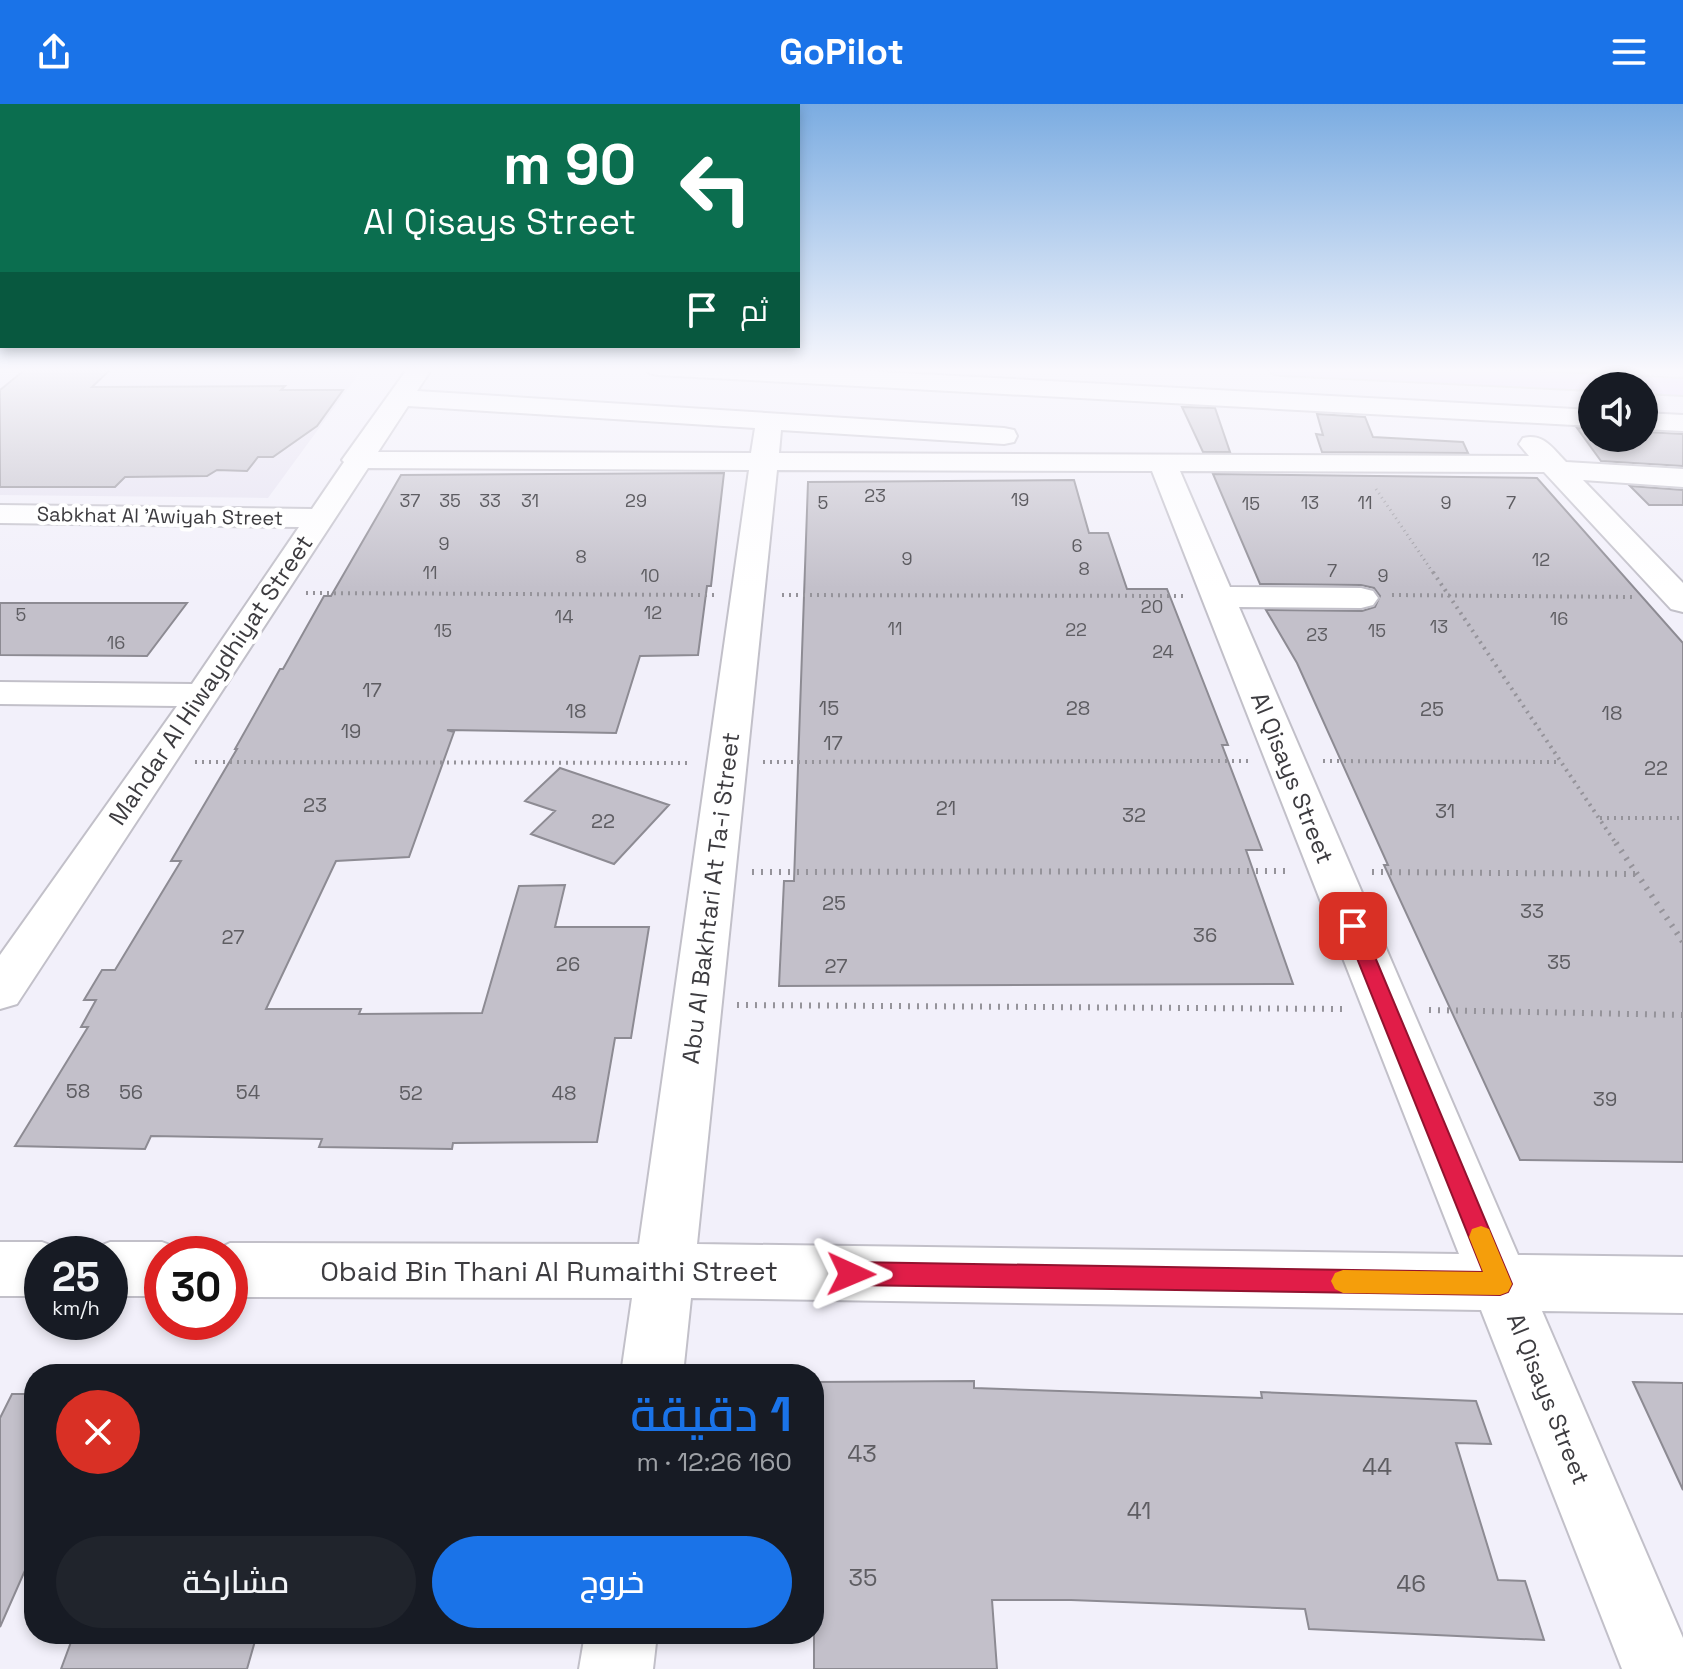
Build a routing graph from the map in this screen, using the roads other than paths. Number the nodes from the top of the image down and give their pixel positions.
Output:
1 (369, 441) edge
2 (762, 441) edge
3 (1532, 441) edge
4 (768, 442) junction
5 (356, 460) junction
6 (1184, 464) junction
7 (1555, 467) junction
8 (1683, 478) edge
9 (319, 518) junction
10 (6, 520) edge
11 (1217, 597) junction
12 (1361, 598) road end
13 (1681, 599) edge
14 (0, 693) edge
15 (201, 695) junction
16 (0, 991) edge
17 (0, 1269) edge
18 (24, 1269) edge
19 (248, 1270) edge
20 (665, 1271) junction
21 (1500, 1284) junction
22 (1683, 1285) edge
23 (653, 1364) edge
24 (620, 1644) edge
25 (616, 1669) edge
26 (1659, 1669) edge

1 - 5 street, Mahdar Al Hiwaydhiyat Street
2 - 4 street
3 - 7 street
4 - 5 street
4 - 6 street
4 - 6 street
4 - 20 street, Abu Al Bakhtari At Ta-i Street
5 - 9 street, Mahdar Al Hiwaydhiyat Street
6 - 7 street
6 - 11 street, Al Qisays Street
7 - 8 street
7 - 13 street
9 - 10 street, Sabkhat Al 'Awiyah Street
9 - 15 street, Mahdar Al Hiwaydhiyat Street
11 - 12 street
11 - 21 street, Al Qisays Street
14 - 15 street
15 - 16 street, Mahdar Al Hiwaydhiyat Street
17 - 18 street
19 - 20 street, Obaid Bin Thani Al Rumaithi Street
20 - 21 street, Obaid Bin Thani Al Rumaithi Street
20 - 23 street, Abu Al Bakhtari At Ta-i Street
21 - 22 street, Obaid Bin Thani Al Rumaithi Street
21 - 26 street, Al Qisays Street
24 - 25 street

